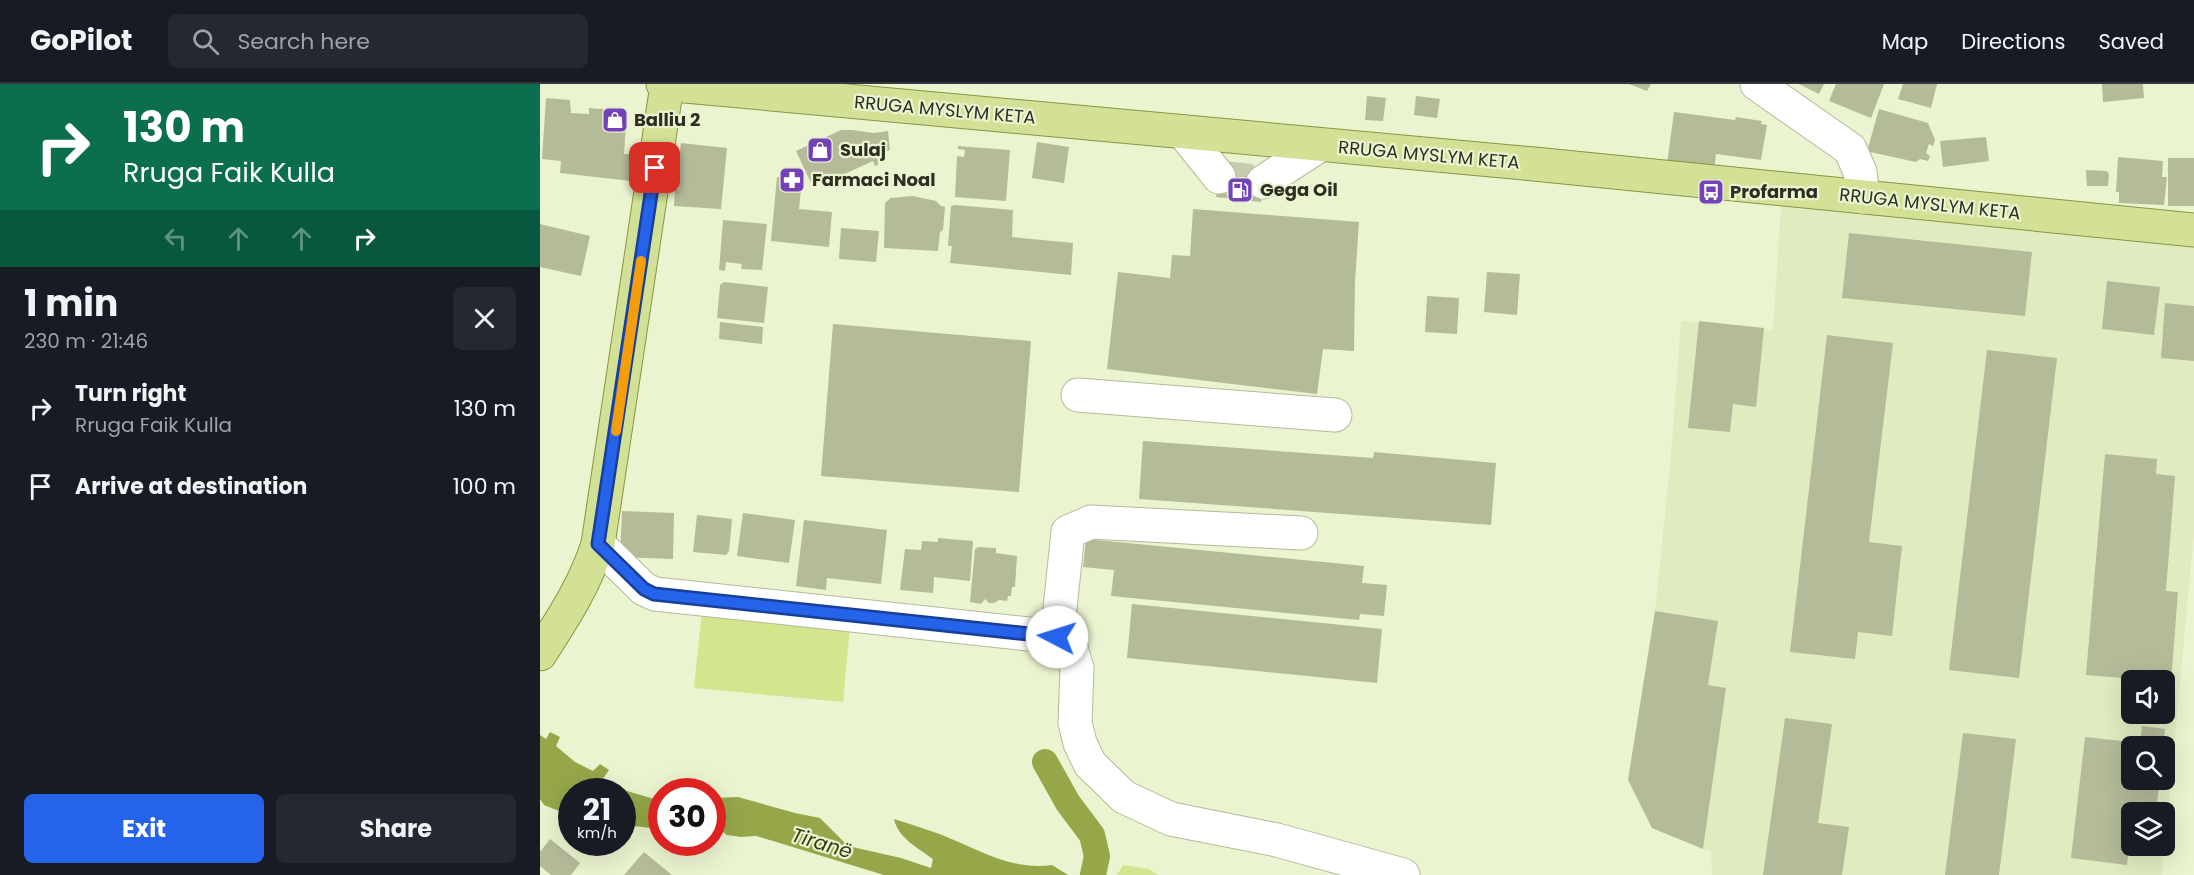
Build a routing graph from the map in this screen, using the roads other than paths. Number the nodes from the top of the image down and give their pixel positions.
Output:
1 (663, 84) edge
2 (1757, 84) edge
3 (667, 85) edge
4 (1183, 132) junction
5 (1320, 145) junction
6 (1219, 177) tunnel mouth
7 (1263, 182) tunnel mouth
8 (1863, 197) junction
9 (2194, 230) edge
10 (1078, 395) dead end
11 (1335, 415) dead end
12 (1301, 533) dead end
13 (598, 544) junction
14 (1057, 637) junction
15 (540, 654) edge
16 (1403, 875) edge

1 - 3 main road, RRUGA MYSLYM KETA
2 - 8 street
3 - 4 main road, RRUGA MYSLYM KETA
3 - 13 main road
4 - 5 main road, RRUGA MYSLYM KETA
4 - 6 street
5 - 7 street
5 - 8 main road, RRUGA MYSLYM KETA
8 - 9 main road, RRUGA MYSLYM KETA
10 - 11 street
12 - 14 street
13 - 14 street
13 - 15 main road
14 - 16 street

